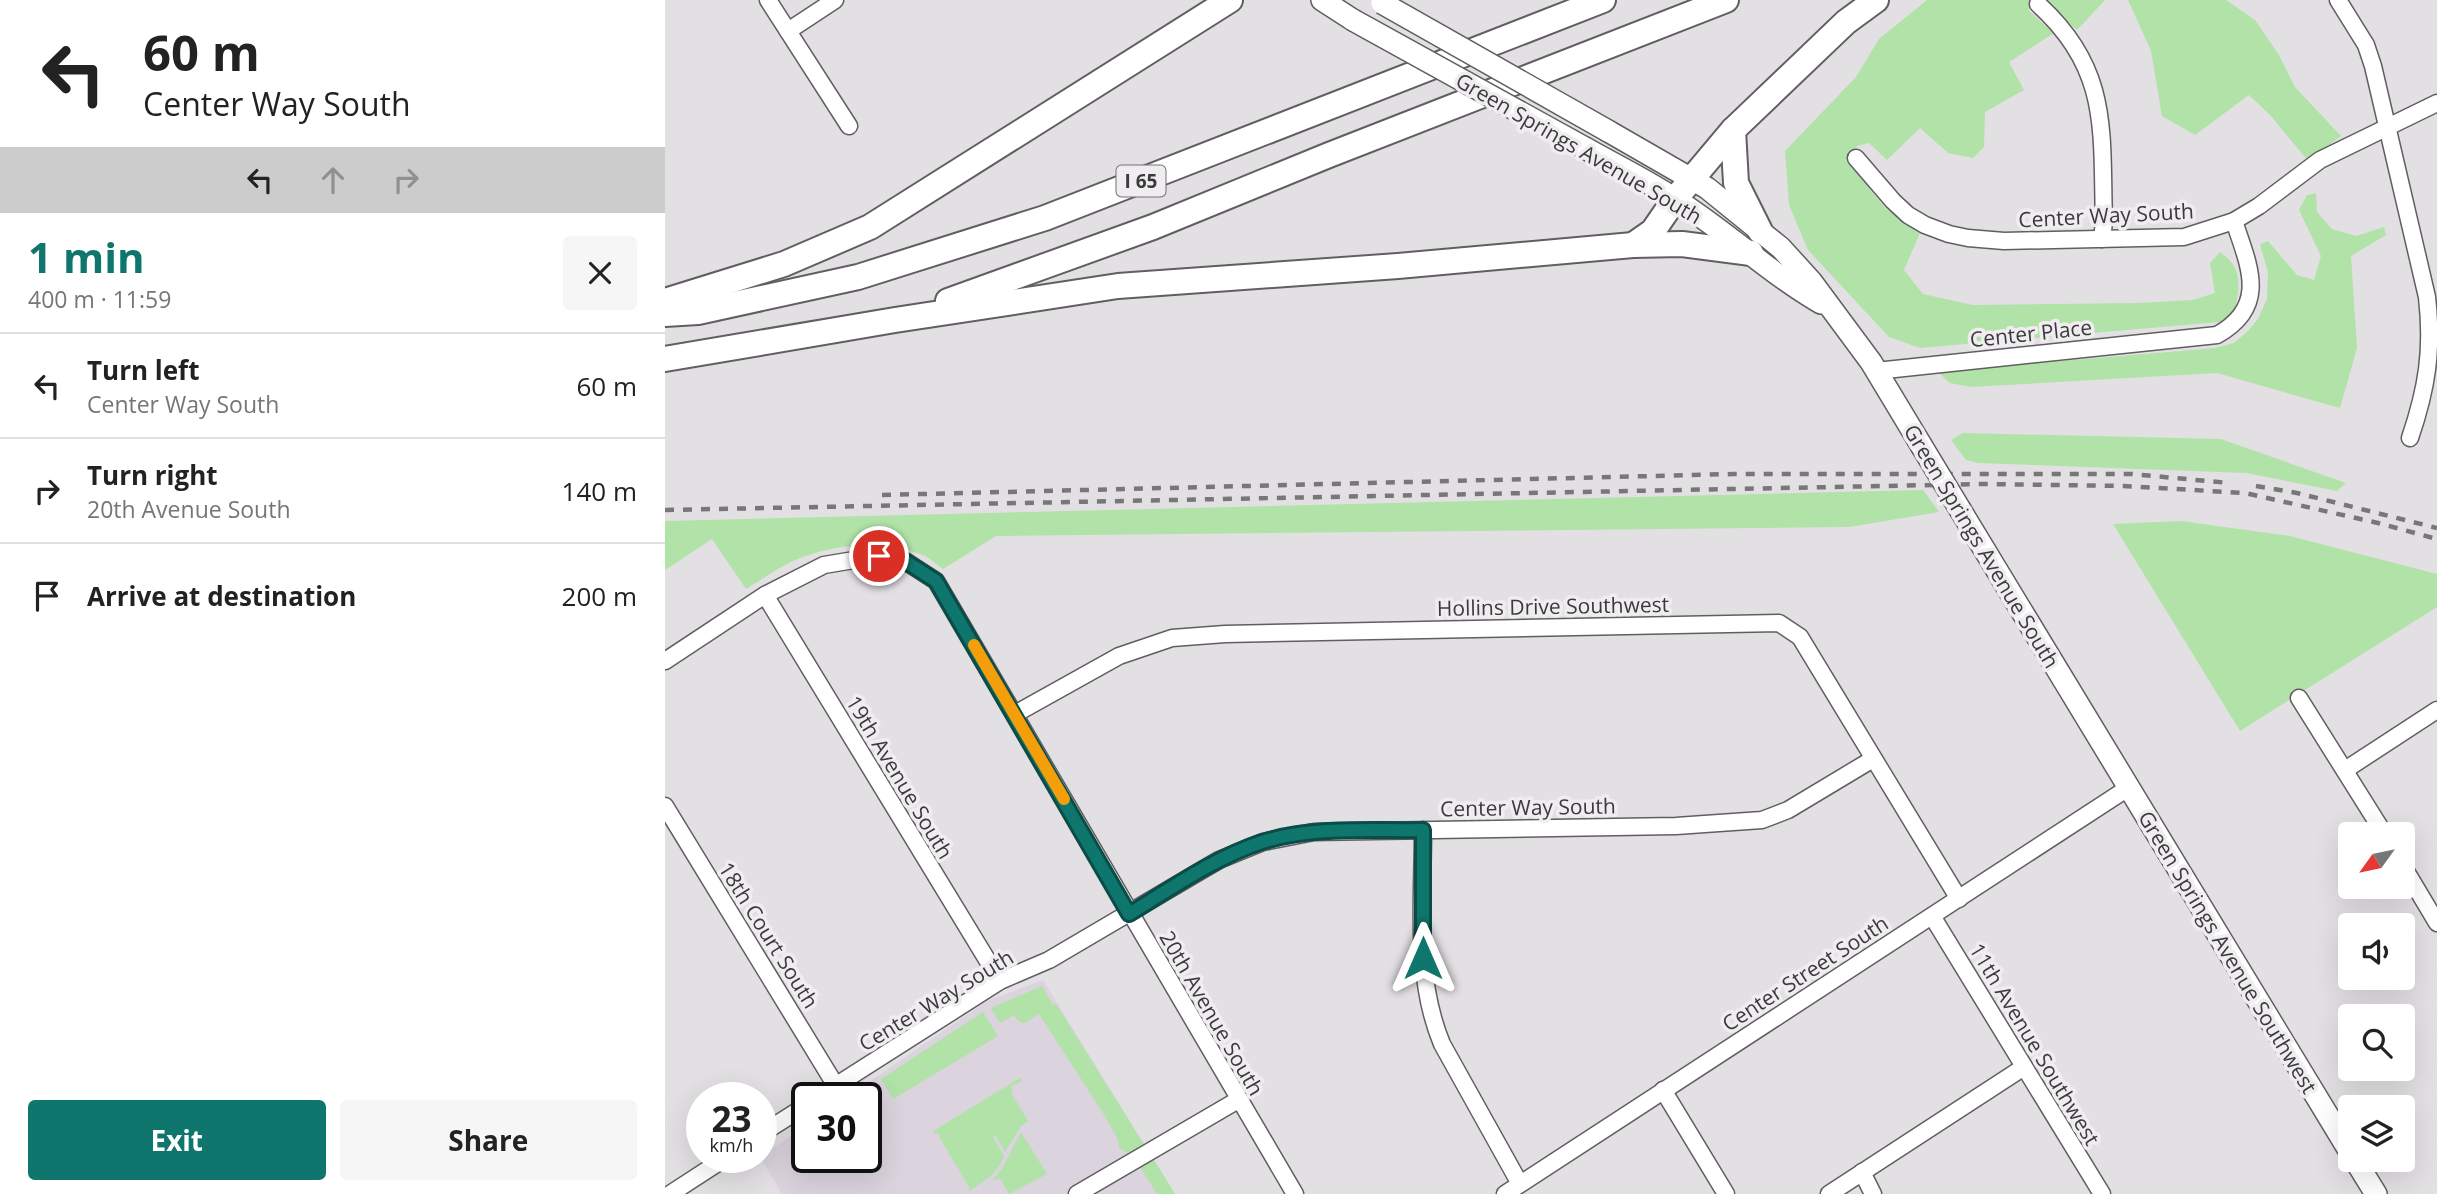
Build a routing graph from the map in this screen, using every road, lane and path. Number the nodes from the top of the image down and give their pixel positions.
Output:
1 (768, 0) edge
2 (835, 0) edge
3 (1191, 0) edge
4 (1230, 0) edge
5 (1322, 0) edge
6 (1603, 0) edge
7 (1726, 0) edge
8 (1876, 0) edge
9 (2338, 0) edge
10 (1379, 2) edge
11 (2038, 4) dead end
12 (788, 31) junction
13 (1181, 32) junction
14 (2437, 103) edge
15 (849, 125) dead end
16 (2388, 126) junction
17 (1733, 131) junction
18 (1856, 158) dead end
19 (1692, 179) junction
20 (1675, 199) junction
21 (2234, 221) junction
22 (2102, 239) junction
23 (1756, 242) junction
24 (1633, 245) junction
25 (665, 301) edge
26 (665, 314) edge
27 (895, 320) junction
28 (665, 359) edge
29 (1876, 371) junction
30 (2410, 438) dead end
31 (765, 595) junction
32 (665, 661) edge
33 (2299, 698) dead end
34 (2437, 710) edge
35 (1015, 714) junction
36 (1873, 759) junction
37 (2345, 770) junction
38 (2128, 789) junction
39 (665, 806) edge
40 (2377, 822) edge
41 (1423, 830) junction
42 (2415, 886) edge
43 (1959, 899) junction
44 (1129, 914) junction
45 (1932, 916) junction
46 (2437, 923) edge
47 (1000, 981) junction
48 (2024, 1067) junction
49 (834, 1082) edge
50 (842, 1082) edge
51 (1663, 1090) junction
52 (1238, 1100) junction
53 (2338, 1132) edge
54 (1862, 1172) junction
55 (2362, 1172) edge
56 (702, 1173) edge
57 (1520, 1184) junction
58 (670, 1194) edge
59 (1077, 1194) edge
60 (1295, 1194) edge
61 (1505, 1194) edge
62 (1726, 1194) edge
63 (1829, 1194) edge
64 (1873, 1194) edge
65 (2102, 1194) edge
66 (2376, 1194) edge

1 - 12 street
2 - 12 street
3 - 13 highway
4 - 13 highway
5 - 20 main road, Green Springs Avenue South, bridge
6 - 26 highway, I 65
7 - 27 highway, I 65
8 - 17 highway
9 - 16 street
10 - 19 main road, Green Springs Avenue South, bridge
11 - 22 street
12 - 15 street
13 - 25 highway
14 - 16 street, Center Way South
16 - 21 street, Center Way South
16 - 30 street
17 - 19 highway
17 - 23 highway
18 - 22 street, Center Way South
19 - 20 highway
19 - 23 main road, Green Springs Avenue South
20 - 23 main road, Green Springs Avenue South
20 - 24 highway
21 - 22 street, Center Way South
21 - 29 street, Center Place
23 - 24 highway
23 - 29 main road, Green Springs Avenue South
24 - 27 highway
27 - 28 highway, I 65
29 - 38 main road, Green Springs Avenue South, bridge
31 - 32 street
31 - 35 street, 20th Avenue South
31 - 47 street, 19th Avenue South
33 - 37 street
34 - 37 street
35 - 36 street, Hollins Drive Southwest
35 - 44 street, 20th Avenue South
36 - 41 street, Center Way South
36 - 43 street, Hollins Drive Southwest
37 - 40 street
38 - 43 street, Center Street South
38 - 53 main road, Green Springs Avenue Southwest
39 - 49 street, 18th Court South
41 - 44 street, Center Way South
41 - 57 street
42 - 46 street
43 - 45 street, Center Street South
44 - 47 street, Center Way South
44 - 52 street, 20th Avenue South
45 - 48 street, 11th Avenue Southwest
45 - 51 street, Center Street South
47 - 50 street, Center Way South
48 - 54 street
48 - 65 street, 11th Avenue Southwest
51 - 57 street, Center Street South
51 - 62 street
52 - 59 street
52 - 60 street, 20th Avenue South
54 - 63 street
54 - 64 street
55 - 66 main road
56 - 58 street
57 - 61 street, Center Street South

